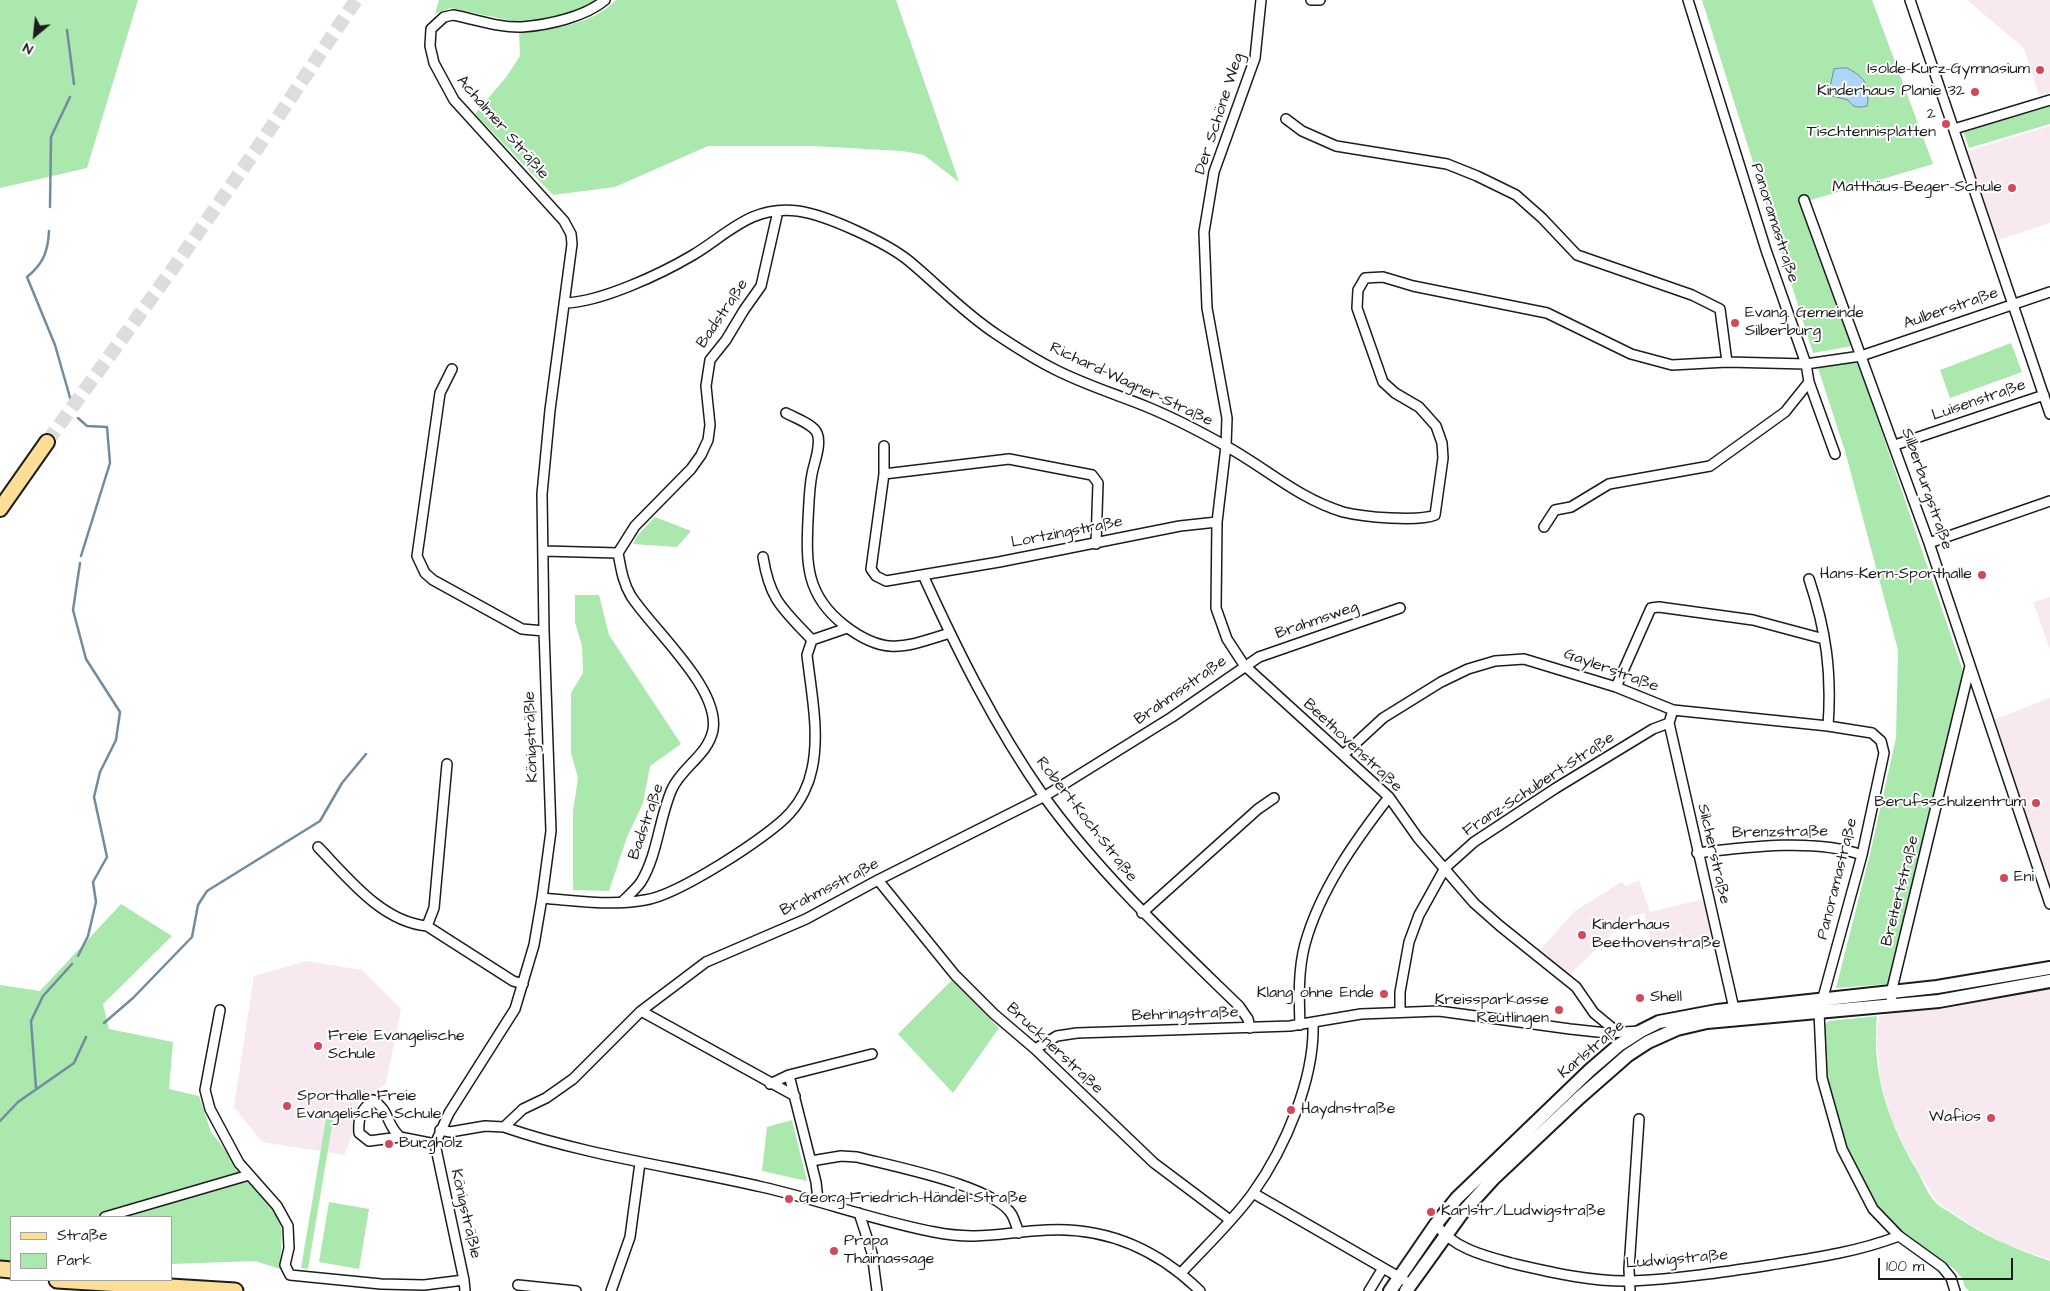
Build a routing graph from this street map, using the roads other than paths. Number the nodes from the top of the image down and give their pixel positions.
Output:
1 (605, 0) edge
2 (1261, 0) edge
3 (1311, 0) edge
4 (1320, 0) edge
5 (1688, 0) edge
6 (1910, 0) edge
7 (2050, 100) edge
8 (1286, 119) dead end
9 (1954, 129) junction
10 (1804, 200) dead end
11 (778, 211) junction
12 (2050, 292) edge
13 (565, 303) junction
14 (2014, 304) junction
15 (1861, 356) junction
16 (1727, 362) junction
17 (1806, 364) junction
18 (452, 369) dead end
19 (1809, 382) junction
20 (2044, 395) junction
21 (786, 413) dead end
22 (2050, 414) edge
23 (48, 442) tunnel mouth
24 (884, 446) dead end
25 (1226, 446) junction
26 (1895, 446) junction
27 (1835, 454) dead end
28 (884, 474) junction
29 (2050, 500) edge
30 (0, 509) edge
31 (1430, 517) joint
32 (1217, 522) junction
33 (1544, 527) dead end
34 (1929, 543) junction
35 (1096, 544) junction
36 (542, 551) junction
37 (618, 553) junction
38 (763, 557) dead end
39 (923, 575) junction
40 (1809, 579) dead end
41 (1400, 608) dead end
42 (847, 628) junction
43 (544, 631) junction
44 (950, 633) junction
45 (1824, 639) junction
46 (812, 640) junction
47 (1244, 665) junction
48 (1970, 666) junction
49 (1616, 687) junction
50 (1673, 710) junction
51 (1669, 724) junction
52 (1828, 726) junction
53 (1884, 753) joint
54 (1343, 755) junction
55 (447, 764) dead end
56 (1044, 796) junction
57 (1389, 797) junction
58 (1274, 798) dead end
59 (318, 847) dead end
60 (1697, 853) junction
61 (1862, 855) junction
62 (1445, 868) junction
63 (878, 880) junction
64 (542, 898) junction
65 (622, 902) junction
66 (2050, 904) edge
67 (1142, 913) junction
68 (427, 926) junction
69 (2050, 968) edge
70 (2050, 981) edge
71 (523, 984) junction
72 (1891, 993) junction
73 (1820, 1006) junction
74 (1892, 1006) junction
75 (220, 1010) dead end
76 (641, 1011) junction
77 (1400, 1012) junction
78 (1735, 1014) junction
79 (1313, 1023) junction
80 (1300, 1025) junction
81 (1250, 1028) junction
82 (1618, 1038) junction
83 (1036, 1049) junction
84 (872, 1054) dead end
85 (1628, 1055) junction
86 (789, 1075) junction
87 (770, 1084) junction
88 (795, 1096) junction
89 (1640, 1119) dead end
90 (504, 1127) junction
91 (440, 1130) junction
92 (400, 1137) junction
93 (436, 1144) junction
94 (812, 1161) junction
95 (640, 1163) junction
96 (249, 1175) junction
97 (1253, 1193) junction
98 (818, 1200) junction
99 (859, 1213) junction
100 (108, 1216) edge
101 (1230, 1220) junction
102 (1436, 1224) junction
103 (1019, 1233) junction
104 (1445, 1235) junction
105 (1899, 1236) junction
106 (1383, 1268) junction
107 (1181, 1273) junction
108 (1399, 1277) junction
109 (464, 1280) junction
110 (78, 1281) edge
111 (1630, 1281) junction
112 (518, 1285) dead end
113 (1409, 1287) edge
114 (234, 1291) edge
115 (465, 1291) edge
116 (576, 1291) edge
117 (610, 1291) edge
118 (877, 1291) edge
119 (1200, 1291) edge
120 (1370, 1291) edge
121 (1390, 1291) edge
122 (1630, 1291) edge
123 (1955, 1291) edge

1 - 13 street, Achalmer Sträßle
2 - 25 street, Der Schöne Weg
3 - 4 street
5 - 17 street, Panoramastraße
6 - 9 street
7 - 9 street
8 - 16 street
9 - 14 street
10 - 15 street, Silberburgstraße
11 - 13 street, Richard-Wagner-Straße
11 - 25 street, Richard-Wagner-Straße
11 - 37 street, Badstraße
12 - 14 street, Aulberstraße
13 - 36 street, Königsträßle
14 - 15 street, Aulberstraße
14 - 20 street
15 - 17 street, Aulberstraße
15 - 26 street, Silberburgstraße
16 - 17 street, Aulberstraße
16 - 31 street, Aulberstraße
17 - 19 street, Panoramastraße
18 - 43 street
19 - 27 street, Panoramastraße
19 - 33 street
20 - 22 street
20 - 26 street, Luisenstraße
21 - 42 street
23 - 30 main road
24 - 28 street
25 - 31 street, Richard-Wagner-Straße
25 - 32 street, Beethovenstraße
26 - 34 street, Silberburgstraße
28 - 35 street
28 - 39 street, Lortzingstraße
29 - 34 street
32 - 35 street, Lortzingstraße
32 - 47 street, Beethovenstraße
34 - 48 street, Silberburgstraße
35 - 39 street, Lortzingstraße
36 - 37 street
36 - 43 street, Königsträßle
37 - 65 street, Badstraße
38 - 46 street
39 - 44 street, Robert-Koch-Straße
40 - 45 street
41 - 47 street, Brahmsweg
42 - 44 street
42 - 46 street
43 - 64 street, Königsträßle
44 - 56 street, Robert-Koch-Straße
45 - 49 street
45 - 52 street
46 - 65 street
47 - 54 street, Beethovenstraße
47 - 56 street, Brahmsstraße
48 - 66 street, Silberburgstraße
48 - 72 street, Breitertstraße
49 - 50 street, Gaylerstraße
49 - 54 street, Gaylerstraße
50 - 51 street
50 - 52 street, Gaylerstraße
51 - 60 street, Silcherstraße
51 - 62 street, Franz-Schubert-Straße
52 - 53 street, Gaylerstraße
53 - 61 street, Panoramastraße
54 - 57 street, Beethovenstraße
55 - 68 street
56 - 63 street, Brahmsstraße
56 - 67 street, Robert-Koch-Straße
57 - 62 street, Beethovenstraße
57 - 80 street
58 - 67 street
59 - 68 street
60 - 61 street, Brenzstraße
60 - 78 street, Silcherstraße
61 - 73 street, Panoramastraße
62 - 77 street, Franz-Schubert-Straße
62 - 82 street, Beethovenstraße
63 - 76 street, Brahmsstraße
63 - 83 street, Brucknerstraße
64 - 65 street
64 - 71 street, Königsträßle
67 - 81 street, Robert-Koch-Straße
68 - 71 street
69 - 72 main road, Karlstraße
70 - 74 main road, Karlstraße
71 - 91 street, Königsträßle
72 - 73 main road, Karlstraße
72 - 74 street, Breitertstraße
73 - 74 main road, Karlstraße
73 - 78 main road, Karlstraße
73 - 105 street, Panoramastraße
75 - 96 street
76 - 87 street
76 - 90 street, Brahmsstraße
77 - 79 street, Behringstraße
77 - 82 street, Behringstraße
78 - 82 main road, Karlstraße
78 - 85 main road, Karlstraße
79 - 80 street, Behringstraße
79 - 97 street
80 - 81 street, Behringstraße
81 - 83 street, Behringstraße
82 - 85 main road
82 - 102 main road, Karlstraße
83 - 101 street, Brucknerstraße
84 - 86 street
85 - 104 main road, Karlstraße
86 - 87 street
86 - 88 street
87 - 88 street
88 - 94 street
89 - 111 street
90 - 91 street
90 - 95 street
91 - 93 street, Königsträßle
92 - 92 street
92 - 93 street
93 - 109 street, Königsträßle
94 - 98 street
94 - 103 street
95 - 98 street
95 - 117 street
96 - 100 street
96 - 109 street
97 - 101 street
97 - 106 street
98 - 99 street
99 - 103 street
99 - 118 street
101 - 107 street
102 - 104 street, Ludwigstraße
102 - 108 main road, Karlstraße
103 - 107 street
104 - 111 street, Ludwigstraße
104 - 113 main road, Karlstraße
105 - 111 street, Ludwigstraße
105 - 123 street, Panoramastraße
106 - 108 street
106 - 120 street
107 - 119 street
108 - 113 street
108 - 121 main road, Karlstraße
109 - 115 street, Königsträßle
110 - 114 highway
111 - 122 street
112 - 116 street

